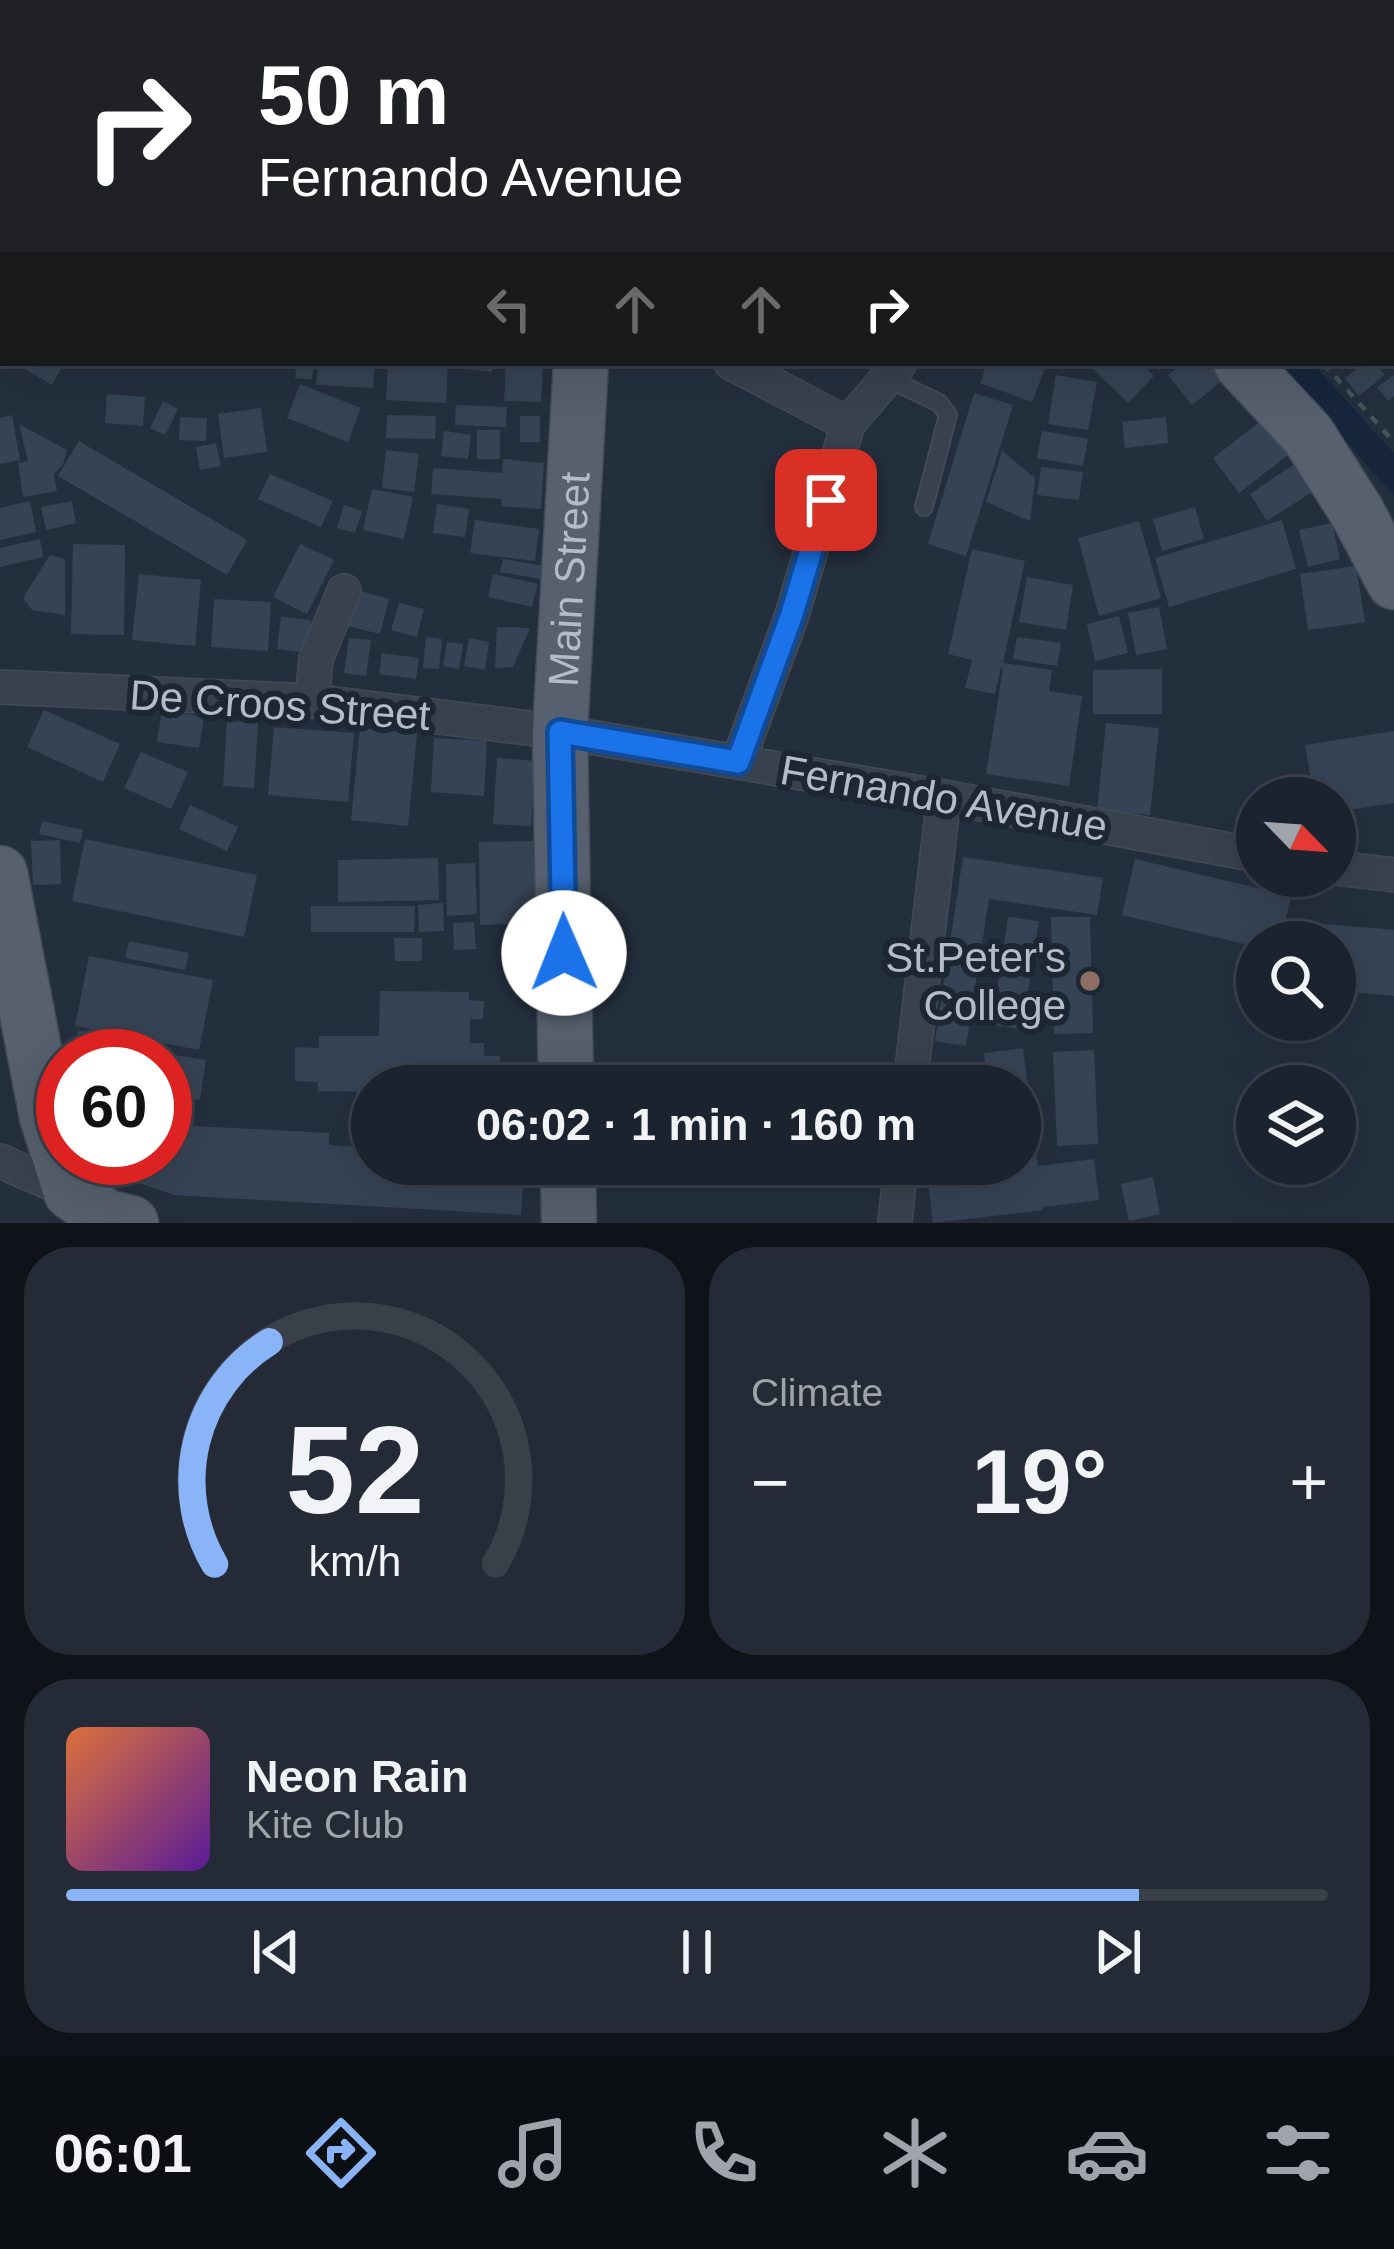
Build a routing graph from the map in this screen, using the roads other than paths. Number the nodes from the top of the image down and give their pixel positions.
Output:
1 (581, 366) edge
2 (737, 366) edge
3 (1244, 366) edge
4 (894, 371) edge
5 (848, 424) junction
6 (924, 507) dead end
7 (1394, 582) edge
8 (344, 591) dead end
9 (0, 687) edge
10 (312, 701) junction
11 (560, 732) junction
12 (738, 762) junction
13 (944, 797) junction
14 (1236, 851) edge
15 (1356, 870) edge
16 (0, 873) edge
17 (1394, 875) edge
18 (566, 1065) edge
19 (912, 1065) edge
20 (0, 1162) edge
21 (568, 1185) edge
22 (900, 1185) edge
23 (70, 1192) junction
24 (130, 1223) edge
25 (569, 1223) edge
26 (895, 1223) edge

1 - 11 main road, Main Street
2 - 5 street
3 - 7 main road
4 - 5 street
4 - 6 lane
5 - 12 street
8 - 10 street
9 - 10 street, De Croos Street
10 - 11 street, De Croos Street
11 - 12 street, Fernando Avenue
11 - 18 main road, Main Street
12 - 13 street, Fernando Avenue
13 - 14 street, Fernando Avenue
13 - 19 street
15 - 17 street
16 - 23 main road
20 - 23 street
21 - 25 main road
22 - 26 street
23 - 24 main road

